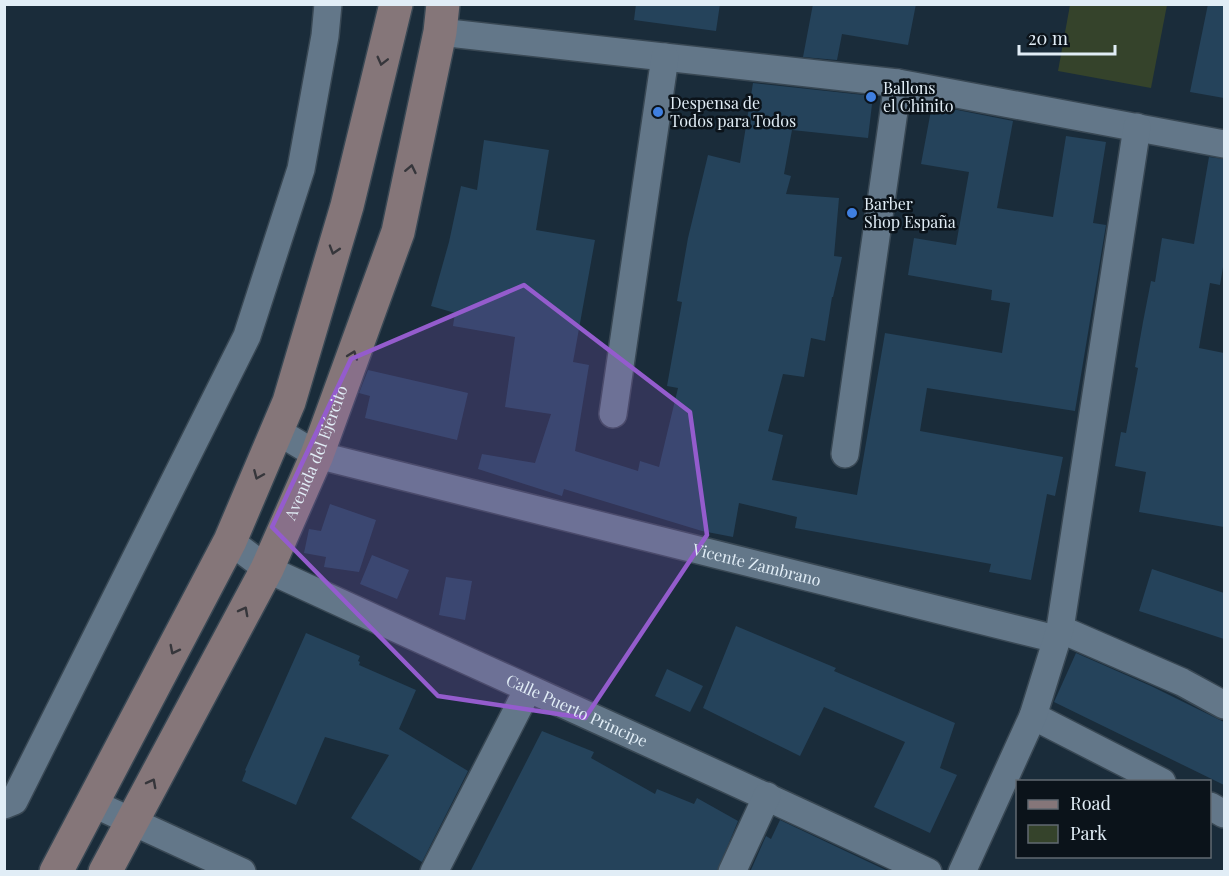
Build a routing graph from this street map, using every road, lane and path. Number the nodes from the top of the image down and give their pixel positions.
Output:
1 (328, 4) edge
2 (396, 4) edge
3 (442, 18) edge
4 (665, 57) junction
5 (898, 83) junction
6 (1137, 127) junction
7 (1224, 144) edge
8 (613, 414) dead end
9 (277, 431) junction
10 (845, 454) dead end
11 (317, 455) junction
12 (230, 541) junction
13 (267, 569) junction
14 (1058, 634) junction
15 (528, 689) junction
16 (1224, 705) edge
17 (1033, 716) junction
18 (1158, 780) edge
19 (767, 796) junction
20 (92, 803) junction
21 (4, 805) edge
22 (132, 821) junction
23 (56, 872) edge
24 (105, 872) edge
25 (242, 872) edge
26 (434, 872) edge
27 (732, 872) edge
28 (928, 872) edge
29 (962, 872) edge

1 - 21 street
2 -> 9 main road
3 - 4 street
11 -> 3 main road, Avenida del Ejército
4 - 5 street
4 - 8 street
5 - 6 street
5 - 10 street
6 - 7 street
6 - 14 street
9 - 11 street, Vicente Zambrano
9 -> 12 main road
11 - 13 main road, Avenida del Ejército
11 - 14 street, Vicente Zambrano
12 - 13 street, Calle Puerto Principe
12 -> 20 main road
13 - 15 street, Calle Puerto Principe
22 -> 13 main road, Avenida del Ejército
14 - 16 street, Vicente Zambrano
14 - 17 street
15 - 19 street, Calle Puerto Principe
15 - 26 street
17 - 18 street
17 - 29 street
19 - 27 street
19 - 28 street, Calle Puerto Principe
20 - 22 street
20 - 23 main road
22 - 24 main road, Avenida del Ejército
22 - 25 street

